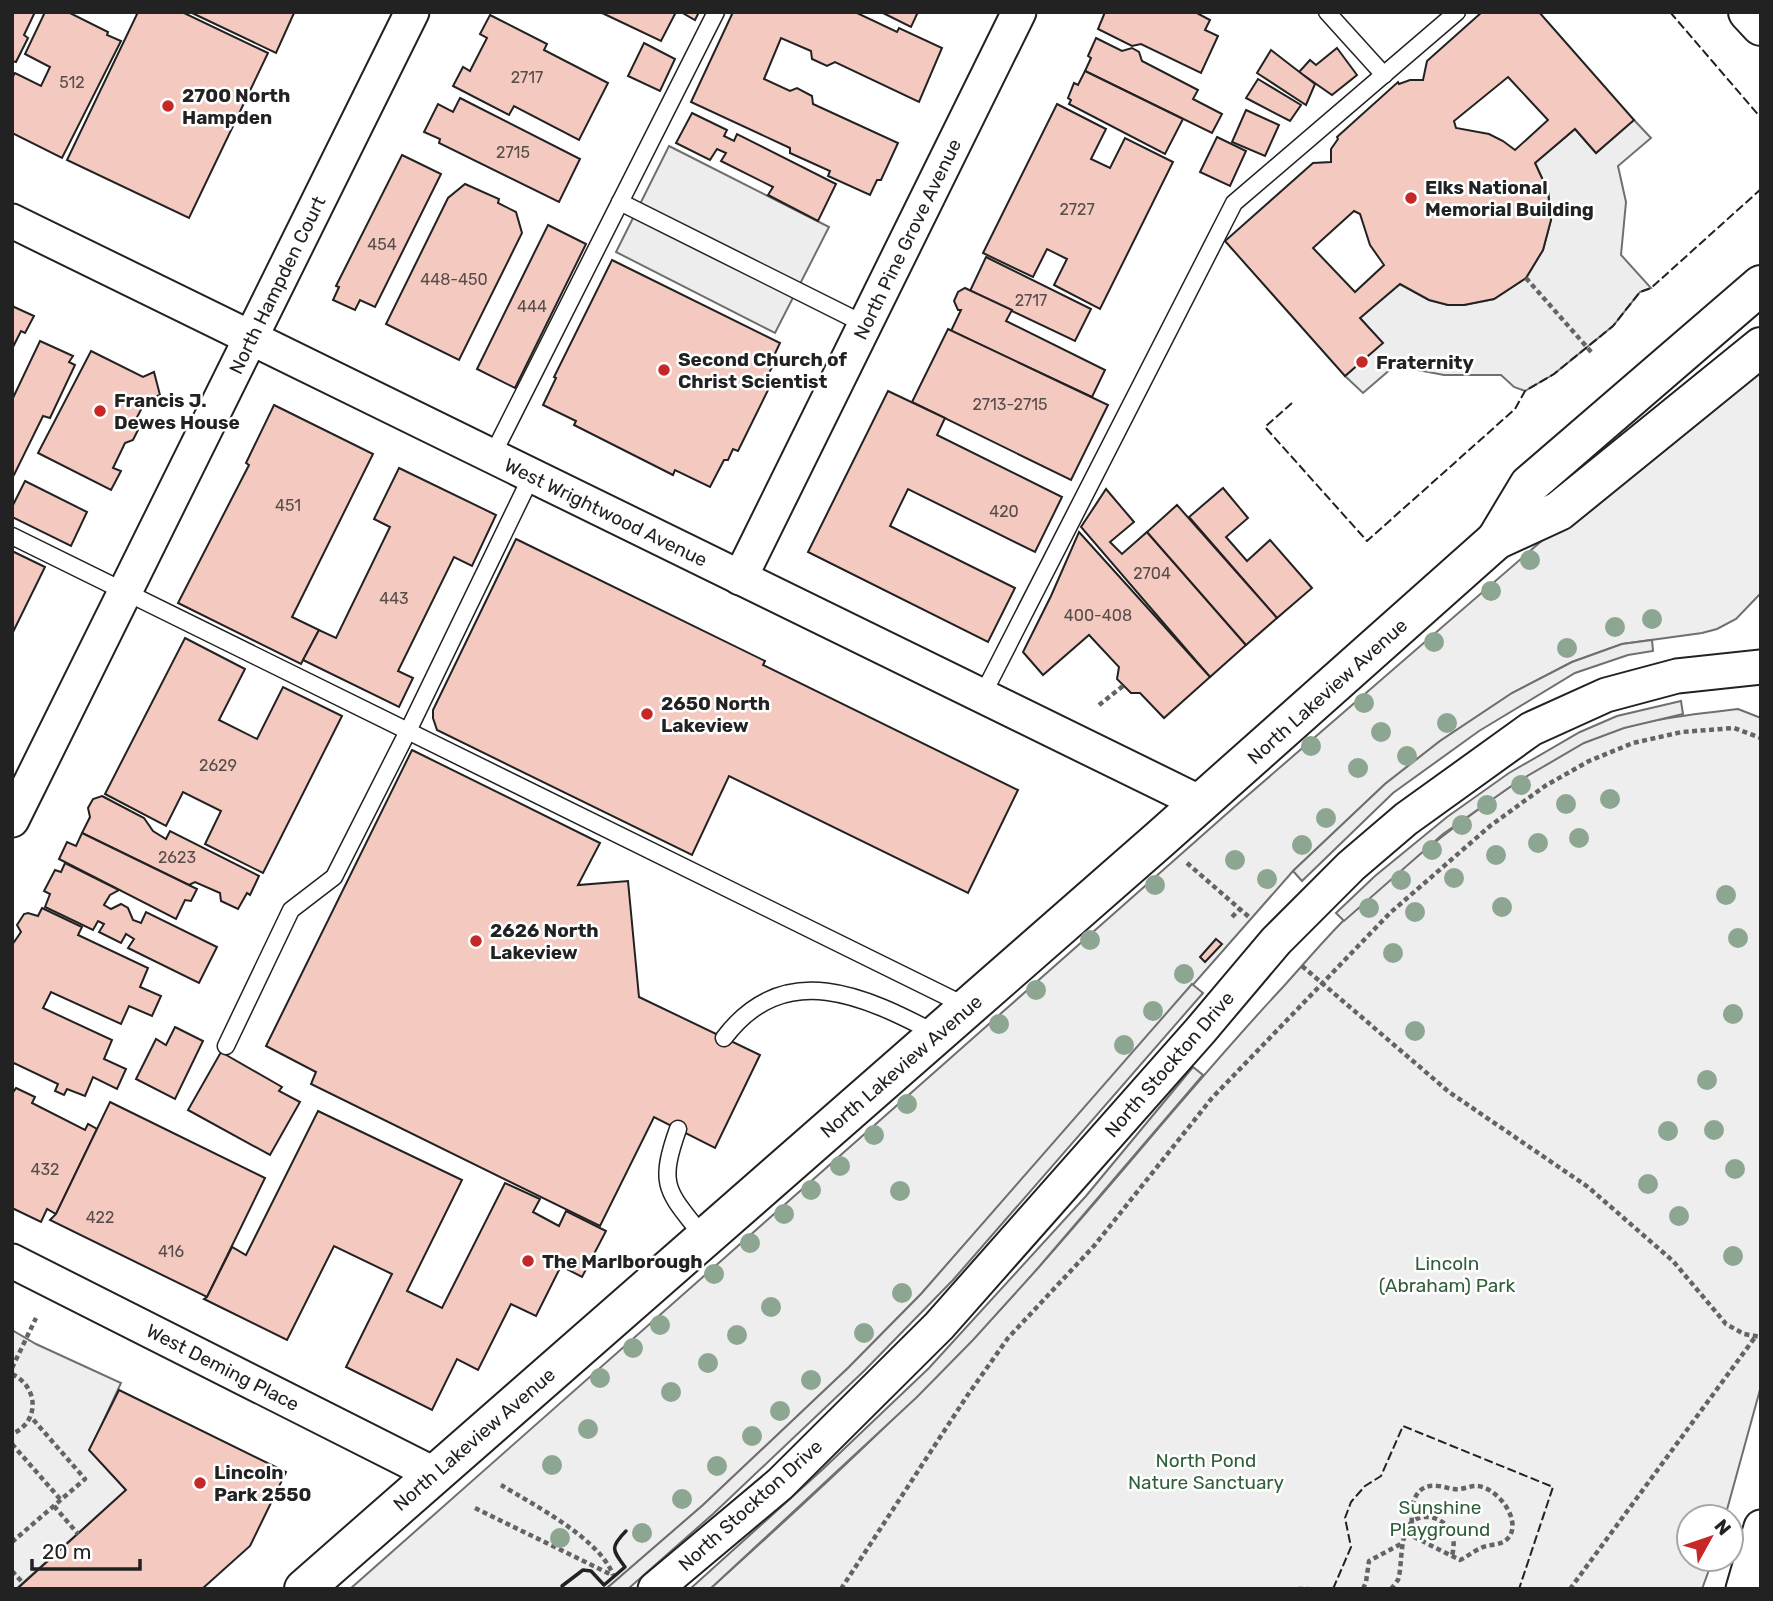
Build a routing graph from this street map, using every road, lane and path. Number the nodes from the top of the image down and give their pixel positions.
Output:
1 (412, 12) edge
2 (716, 12) edge
3 (1019, 12) edge
4 (1327, 12) edge
5 (1457, 12) edge
6 (1748, 12) edge
7 (1761, 26) edge
8 (1384, 75) junction
9 (620, 202) junction
10 (12, 220) edge
11 (1526, 278) dead end
12 (1761, 285) edge
13 (864, 324) junction
14 (252, 337) junction
15 (1761, 348) edge
16 (1593, 354) dead end
17 (492, 456) junction
18 (532, 475) junction
19 (12, 536) edge
20 (1496, 540) junction
21 (740, 578) junction
22 (126, 591) junction
23 (1761, 667) edge
24 (1123, 686) dead end
25 (982, 696) junction
26 (1099, 705) dead end
27 (408, 730) junction
28 (1761, 738) edge
29 (1201, 803) junction
30 (12, 820) edge
31 (1179, 856) dead end
32 (1240, 909) junction
33 (1232, 917) dead end
34 (1249, 917) dead end
35 (1302, 966) dead end
36 (1322, 984) junction
37 (968, 1007) junction
38 (937, 1034) junction
39 (724, 1038) dead end
40 (226, 1046) dead end
41 (678, 1129) dead end
42 (704, 1238) junction
43 (12, 1261) edge
44 (36, 1318) dead end
45 (1758, 1337) edge
46 (12, 1368) edge
47 (12, 1374) edge
48 (31, 1417) junction
49 (12, 1434) edge
50 (12, 1444) edge
51 (434, 1474) junction
52 (501, 1485) dead end
53 (61, 1500) junction
54 (54, 1506) junction
55 (475, 1508) dead end
56 (1412, 1523) junction
57 (1761, 1527) edge
58 (1406, 1533) junction
59 (78, 1534) dead end
60 (12, 1542) edge
61 (1401, 1544) junction
62 (1451, 1556) junction
63 (12, 1571) edge
64 (23, 1583) dead end
65 (304, 1589) edge
66 (655, 1589) edge
67 (841, 1589) edge
68 (1298, 1589) edge
69 (1308, 1589) edge
70 (1363, 1589) edge
71 (1391, 1589) edge
72 (1570, 1589) edge
73 (1743, 1589) edge

1 - 14 street, North Hampden Court
2 - 9 lane
3 - 13 street, North Pine Grove Avenue
4 - 8 lane
5 - 8 lane
6 - 7 main road
8 - 25 lane
9 - 13 lane
9 - 17 lane
10 - 14 street, West Wrightwood Avenue
11 - 16 path
12 - 20 main road, North Lakeview Avenue
13 - 21 street, North Pine Grove Avenue
14 - 17 street, West Wrightwood Avenue
14 - 22 street, North Hampden Court
15 - 20 main road, North Lakeview Avenue
17 - 18 street, West Wrightwood Avenue
18 - 21 street, West Wrightwood Avenue
18 - 27 lane
19 - 22 lane
20 - 29 main road, North Lakeview Avenue
21 - 25 street, West Wrightwood Avenue
22 - 27 lane
22 - 30 street, North Hampden Court
23 - 66 street, North Stockton Drive
24 - 26 path
25 - 29 street, West Wrightwood Avenue
27 - 37 lane
27 - 40 lane
28 - 36 path
29 - 37 main road, North Lakeview Avenue
31 - 32 path
32 - 33 path
32 - 34 path
35 - 36 path
36 - 45 path
36 - 67 path
37 - 38 main road, North Lakeview Avenue
38 - 39 lane
38 - 42 main road, North Lakeview Avenue
41 - 42 lane
42 - 51 main road, North Lakeview Avenue
43 - 51 street, West Deming Place
44 - 46 path
45 - 72 path
47 - 48 path
48 - 49 path
48 - 53 path
50 - 53 path
51 - 65 main road, North Lakeview Avenue
52 - 55 path
53 - 54 path
54 - 59 path
54 - 60 path
56 - 58 path
56 - 62 path
56 - 62 path
57 - 73 street
58 - 61 path
58 - 62 path
61 - 70 path
61 - 71 path
63 - 64 path
68 - 69 path

